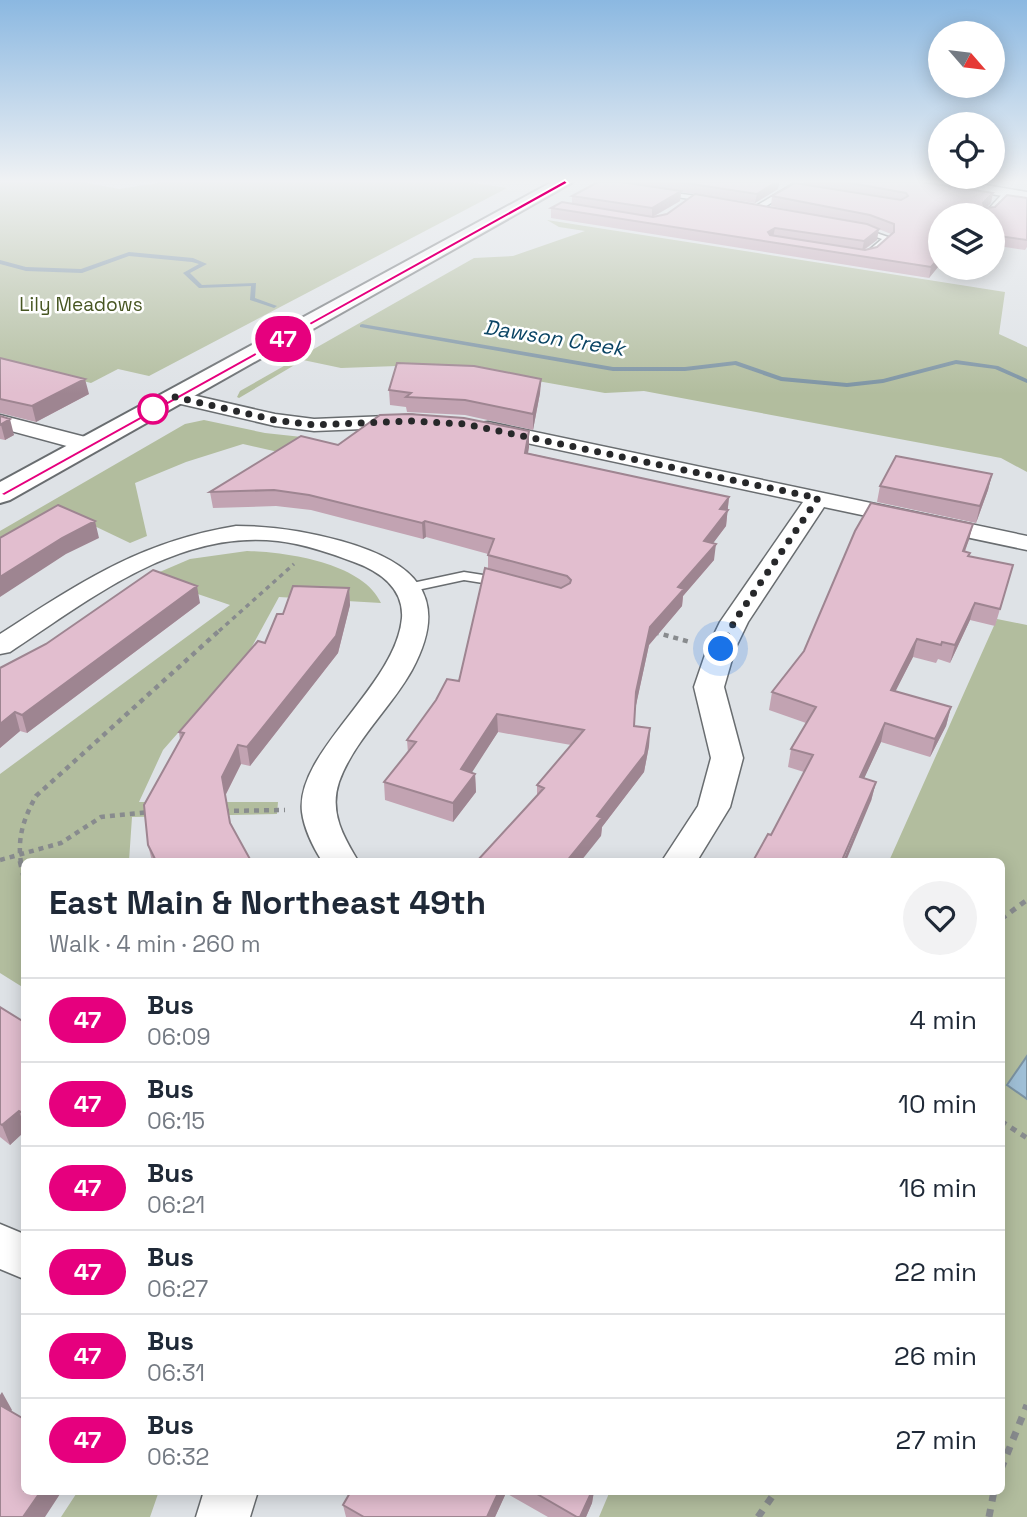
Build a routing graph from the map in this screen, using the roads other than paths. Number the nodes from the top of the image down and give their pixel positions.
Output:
1 (437, 253) edge
2 (871, 253) edge
3 (863, 256) edge
4 (175, 397) junction
5 (0, 421) edge
6 (438, 422) edge
7 (465, 424) edge
8 (89, 445) junction
9 (0, 494) edge
10 (818, 498) junction
11 (1027, 543) edge
12 (510, 584) edge
13 (408, 588) junction
14 (0, 646) edge
15 (337, 858) edge
16 (681, 858) edge
17 (0, 1245) edge
18 (21, 1256) edge
19 (230, 1495) edge
20 (223, 1517) edge

1 - 4 main road
2 - 3 lane
4 - 6 street
4 - 8 main road
5 - 8 street
7 - 10 street
8 - 9 main road
10 - 11 street
10 - 16 street
12 - 13 lane
13 - 14 street
13 - 15 street
17 - 18 street
19 - 20 street

